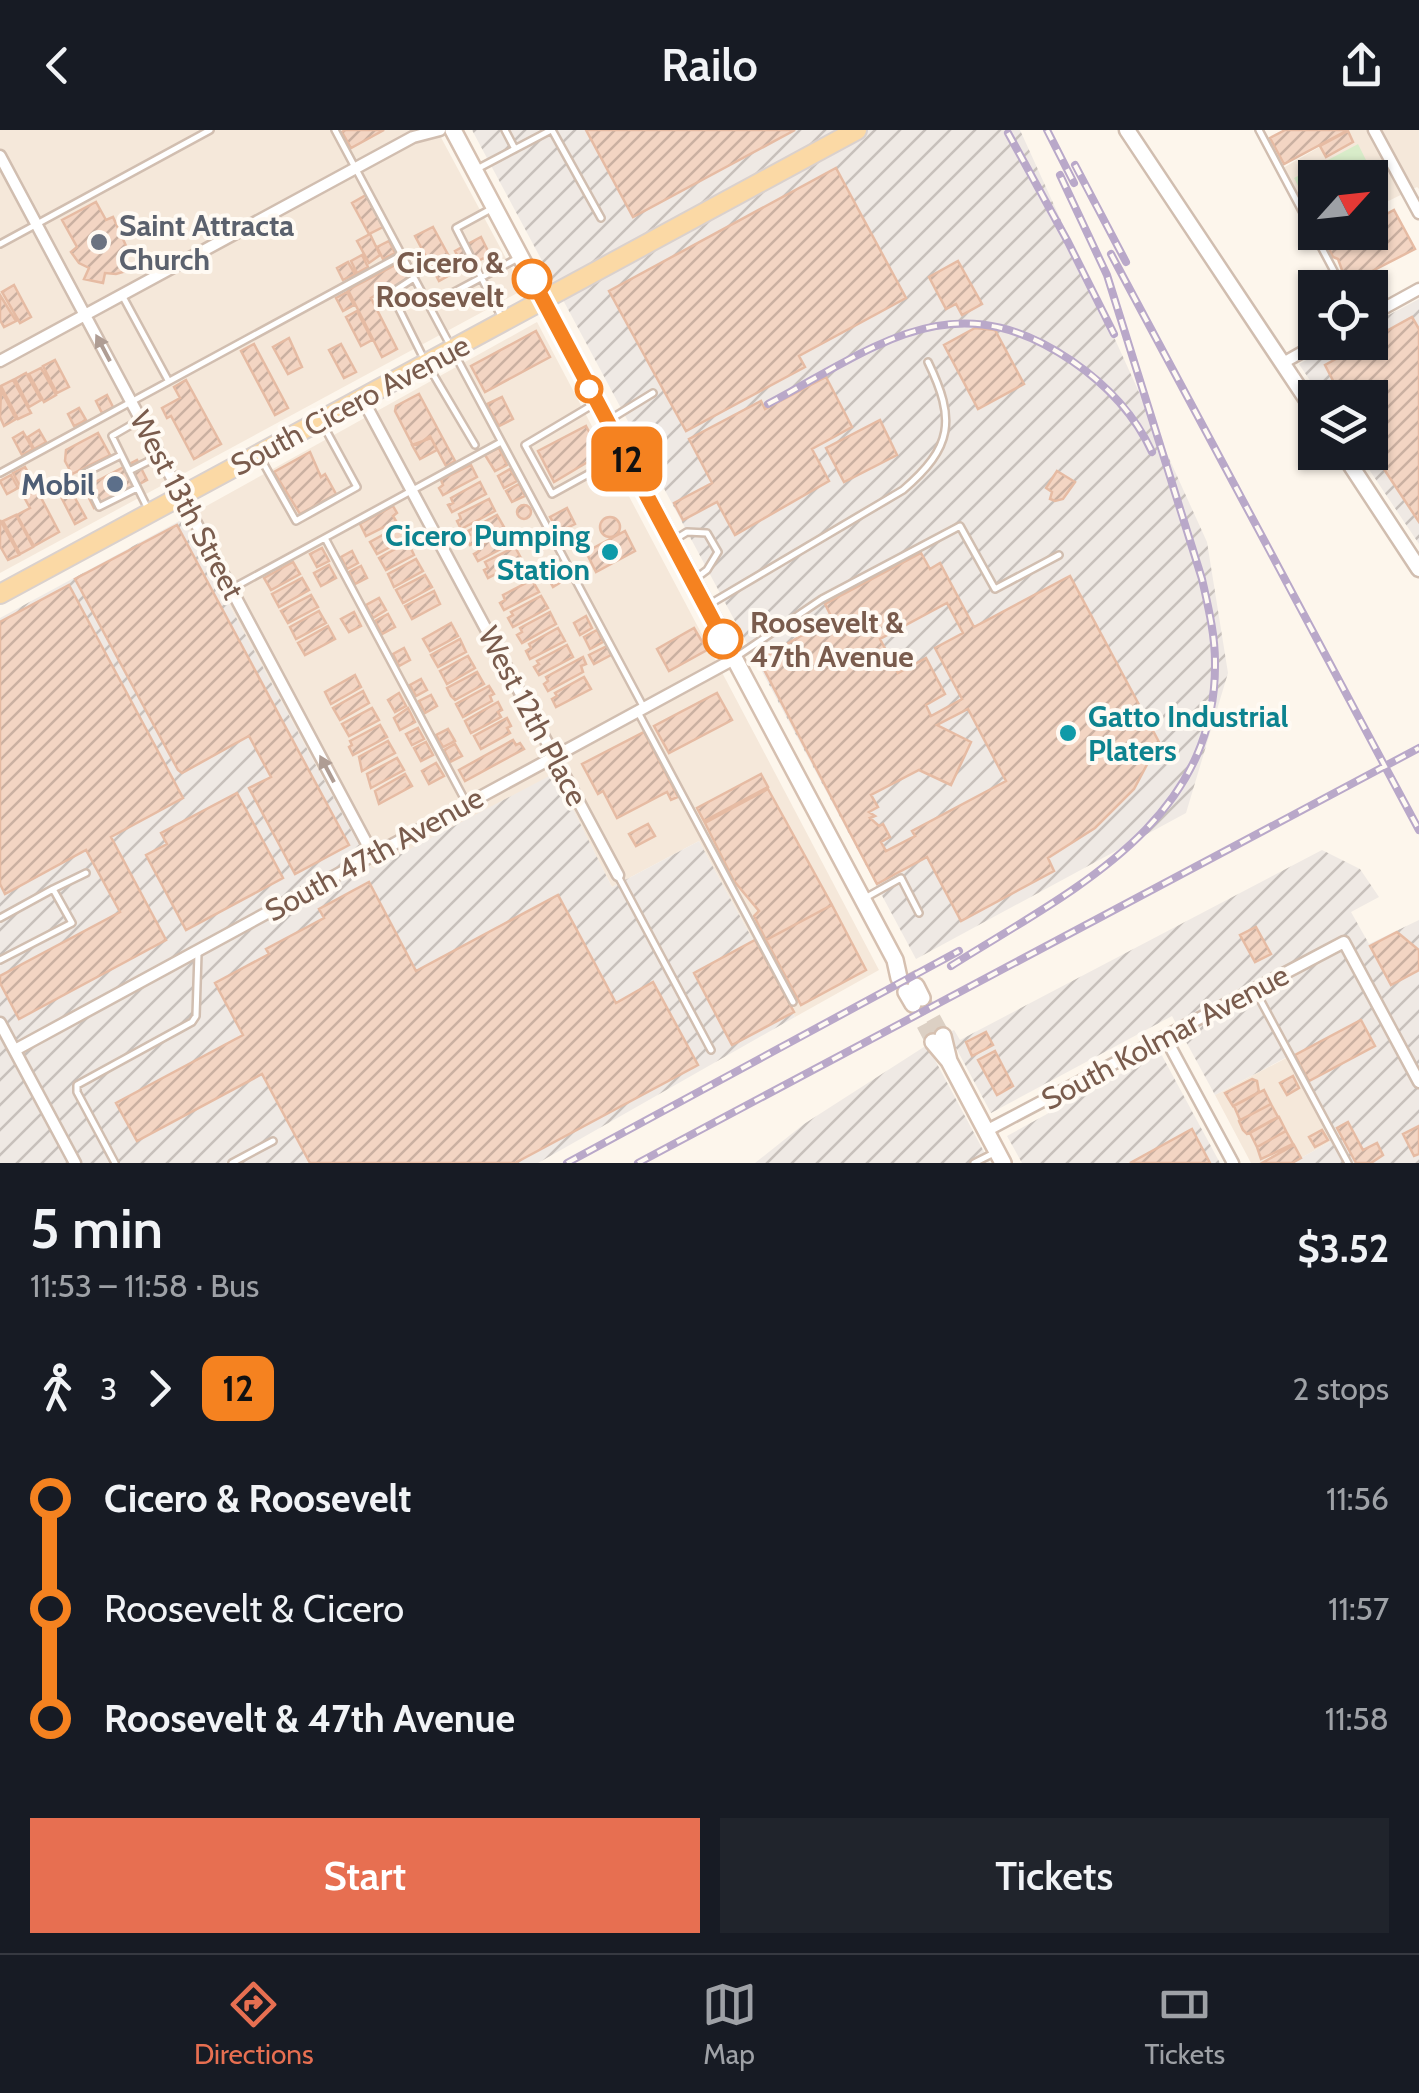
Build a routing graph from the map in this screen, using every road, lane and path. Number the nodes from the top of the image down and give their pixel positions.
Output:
1 (210, 130) edge
2 (335, 130) edge
3 (440, 130) edge
4 (453, 130) edge
5 (505, 130) edge
6 (552, 130) edge
7 (858, 130) edge
8 (1127, 130) edge
9 (1259, 130) edge
10 (1374, 130) edge
11 (515, 149) junction
12 (0, 156) edge
13 (356, 168) junction
14 (474, 170) junction
15 (494, 207) junction
16 (1419, 214) edge
17 (601, 218) dead end
18 (36, 224) junction
19 (0, 244) edge
20 (402, 255) junction
21 (520, 257) junction
22 (1333, 270) edge
23 (414, 278) junction
24 (482, 278) junction
25 (1419, 289) edge
26 (122, 295) junction
27 (543, 300) junction
28 (429, 305) junction
29 (1388, 306) edge
30 (85, 315) junction
31 (504, 321) junction
32 (452, 349) junction
33 (1298, 354) edge
34 (0, 361) edge
35 (928, 362) dead end
36 (426, 363) junction
37 (1282, 363) junction
38 (169, 382) junction
39 (1298, 387) edge
40 (653, 393) dead end
41 (362, 398) junction
42 (131, 402) junction
43 (597, 402) junction
44 (141, 420) junction
45 (321, 420) junction
46 (607, 421) junction
47 (502, 442) junction
48 (475, 446) dead end
49 (258, 454) junction
50 (624, 454) junction
51 (121, 455) junction
52 (160, 455) junction
53 (1354, 470) edge
54 (129, 471) junction
55 (0, 473) edge
56 (138, 488) junction
57 (412, 491) junction
58 (182, 496) junction
59 (150, 513) junction
60 (325, 538) junction
61 (671, 541) junction
62 (1059, 555) dead end
63 (1419, 569) edge
64 (692, 580) junction
65 (231, 588) junction
66 (0, 594) edge
67 (706, 606) junction
68 (734, 659) junction
69 (641, 709) junction
70 (555, 756) junction
71 (466, 804) junction
72 (373, 855) junction
73 (86, 873) dead end
74 (618, 876) joint
75 (53, 890) junction
76 (862, 900) junction
77 (919, 913) dead end
78 (0, 918) edge
79 (198, 950) junction
80 (0, 960) edge
81 (911, 989) tunnel mouth
82 (1254, 989) junction
83 (794, 1002) dead end
84 (0, 1023) edge
85 (1165, 1037) junction
86 (938, 1039) tunnel mouth
87 (14, 1050) junction
88 (711, 1050) dead end
89 (1419, 1082) edge
90 (986, 1132) junction
91 (273, 1141) dead end
92 (1000, 1157) edge
93 (75, 1163) edge
94 (115, 1163) edge
95 (232, 1163) edge
96 (974, 1163) edge
97 (1232, 1163) edge
98 (1348, 1163) edge

1 - 18 lane
2 - 13 lane
3 - 13 street
4 - 14 main road
5 - 11 lane
6 - 11 lane
6 - 17 lane
7 - 27 main road, South Cicero Avenue
8 - 37 street
9 - 22 lane
10 - 16 street
11 - 14 lane
12 - 18 street, West 13th Street
13 - 20 lane
13 - 26 street
14 - 15 main road
15 - 21 main road
15 - 24 lane
18 - 19 lane
18 - 30 street, West 13th Street
20 - 23 lane
20 - 38 lane
21 - 24 lane
21 - 27 main road
23 - 28 lane
23 - 36 lane
24 - 28 lane
24 - 31 lane
25 - 29 street
26 - 30 street
26 - 38 lane
27 - 31 main road, South Cicero Avenue
27 - 43 main road
28 - 32 lane
30 - 34 street
42 -> 30 street, West 13th Street
31 - 32 main road, South Cicero Avenue
32 - 36 main road, South Cicero Avenue
32 - 47 lane
33 - 37 street
35 - 67 lane
36 - 41 main road, South Cicero Avenue
36 - 48 lane
37 - 39 street
38 - 42 lane
40 - 46 lane
41 - 45 main road, South Cicero Avenue
41 - 57 street, West 12th Place
42 - 44 street, West 13th Street
42 - 55 lane
43 - 46 main road
43 - 50 lane
44 - 51 lane
44 - 52 street, West 13th Street
45 - 49 main road, South Cicero Avenue
45 - 49 lane
46 - 50 main road
47 - 57 lane
47 - 69 lane
49 - 58 main road, South Cicero Avenue
50 - 61 main road
51 - 54 lane
51 - 56 lane
52 - 54 lane
52 - 58 street, West 13th Street
53 - 63 street
54 - 56 lane
56 - 59 lane
57 - 60 lane
57 - 70 street, West 12th Place
58 - 59 main road, South Cicero Avenue
58 - 65 street, West 13th Street
59 - 66 main road, South Cicero Avenue
60 - 65 lane
60 - 71 lane
61 - 64 main road
61 - 64 lane
62 - 68 lane
64 - 67 main road
72 -> 65 street, West 13th Street
67 - 68 main road
68 - 69 street, South 47th Avenue
68 - 76 main road
69 - 70 street, South 47th Avenue
69 - 83 lane
70 - 71 street, South 47th Avenue
70 - 74 street, West 12th Place
71 - 72 street, South 47th Avenue
72 - 79 street, South 47th Avenue
73 - 75 lane
74 - 88 lane
75 - 78 lane
75 - 80 lane
76 - 77 lane
76 - 81 main road
79 - 87 street, South 47th Avenue
79 - 94 lane
82 - 85 street, South Kolmar Avenue
82 - 89 street, South Kolmar Avenue
82 - 98 lane
84 - 87 street
85 - 90 street, South Kolmar Avenue
85 - 97 street
86 - 90 main road
87 - 93 street
90 - 92 main road
91 - 95 lane
92 - 96 lane

